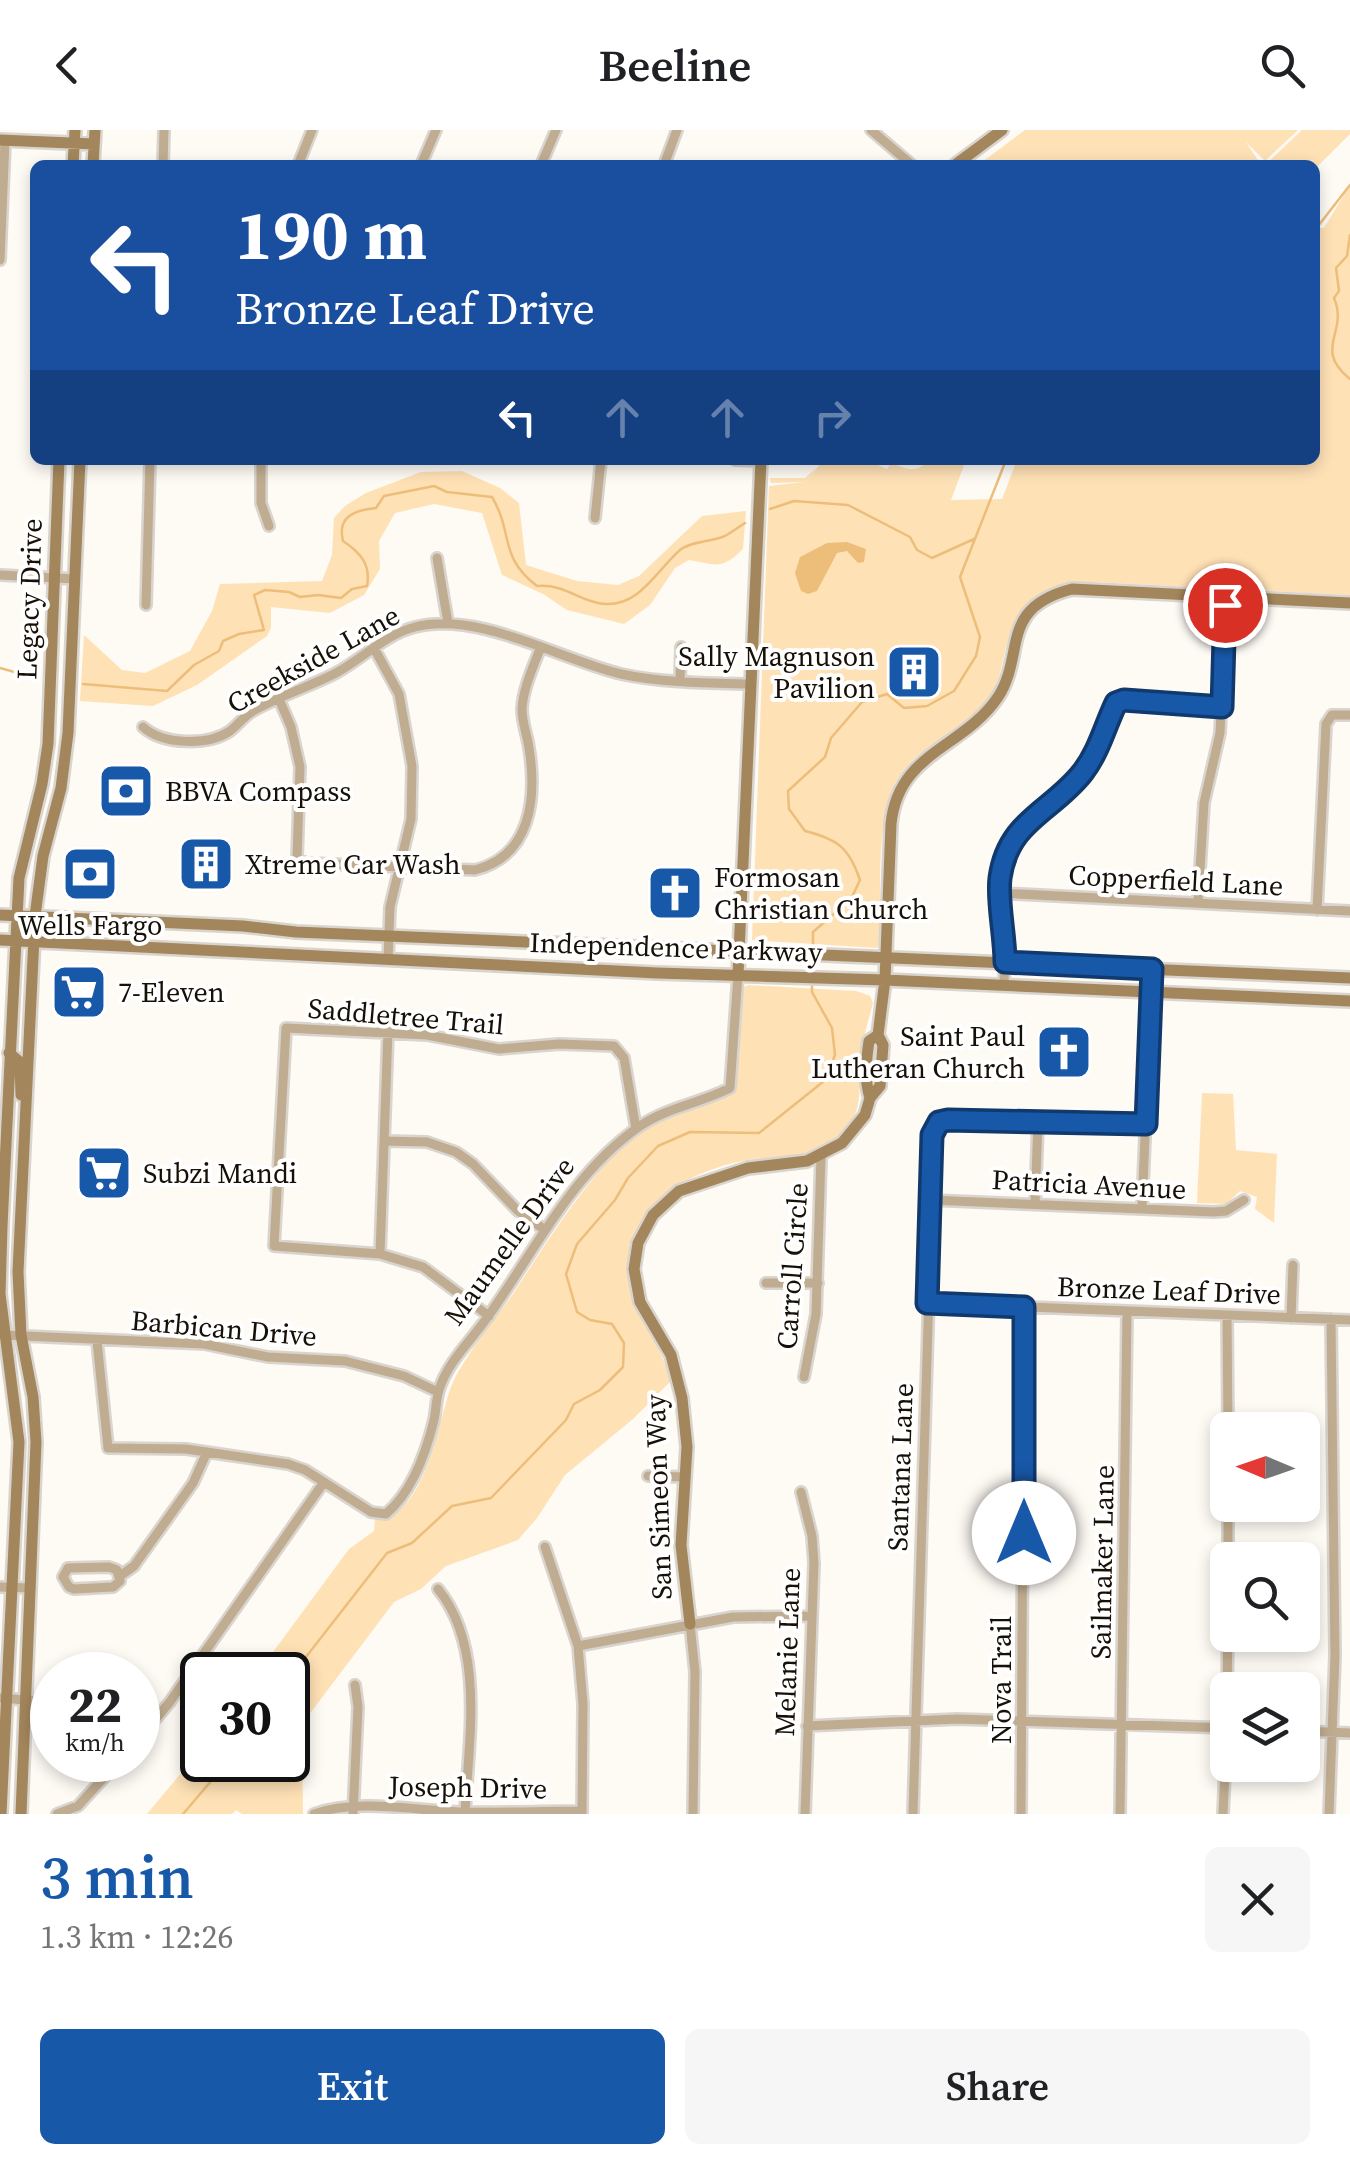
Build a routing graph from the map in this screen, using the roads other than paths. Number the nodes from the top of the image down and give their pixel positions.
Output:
1 (95, 130) edge
2 (164, 130) edge
3 (312, 130) edge
4 (436, 130) edge
5 (556, 130) edge
6 (677, 130) edge
7 (870, 130) edge
8 (1002, 130) edge
9 (74, 137) edge
10 (2, 141) edge
11 (94, 144) junction
12 (94, 160) edge
13 (163, 160) edge
14 (300, 160) edge
15 (423, 160) edge
16 (543, 160) edge
17 (667, 160) edge
18 (906, 160) edge
19 (962, 160) edge
20 (0, 260) edge
21 (59, 465) edge
22 (80, 465) edge
23 (150, 465) edge
24 (261, 465) edge
25 (601, 465) edge
26 (761, 465) edge
27 (595, 518) dead end
28 (269, 526) dead end
29 (437, 558) dead end
30 (0, 575) edge
31 (54, 578) junction
32 (76, 579) junction
33 (1226, 597) junction
34 (1350, 604) edge
35 (146, 605) dead end
36 (448, 624) junction
37 (681, 647) dead end
38 (374, 648) junction
39 (540, 648) junction
40 (680, 681) junction
41 (750, 684) junction
42 (279, 699) junction
43 (1222, 707) junction
44 (1350, 715) edge
45 (144, 727) dead end
46 (42, 784) junction
47 (61, 788) junction
48 (400, 868) junction
49 (999, 893) junction
50 (1198, 902) junction
51 (1318, 910) junction
52 (1350, 911) edge
53 (0, 915) edge
54 (16, 916) junction
55 (35, 916) junction
56 (178, 923) junction
57 (389, 936) junction
58 (0, 940) edge
59 (15, 940) junction
60 (34, 943) junction
61 (175, 947) junction
62 (739, 952) junction
63 (886, 957) junction
64 (388, 960) junction
65 (1005, 962) junction
66 (1152, 969) junction
67 (738, 976) junction
68 (1326, 976) junction
69 (1350, 978) edge
70 (886, 980) junction
71 (1004, 985) junction
72 (1152, 992) junction
73 (1324, 1000) junction
74 (1350, 1001) edge
75 (388, 1032) junction
76 (10, 1053) junction
77 (27, 1102) junction
78 (1038, 1122) junction
79 (1146, 1124) junction
80 (636, 1128) junction
81 (384, 1141) junction
82 (6, 1156) junction
83 (25, 1157) junction
84 (821, 1157) junction
85 (930, 1200) junction
86 (1244, 1200) dead end
87 (1035, 1204) junction
88 (1142, 1208) junction
89 (1, 1226) edge
90 (20, 1226) junction
91 (545, 1230) junction
92 (380, 1254) junction
93 (1293, 1265) dead end
94 (766, 1283) dead end
95 (818, 1284) junction
96 (927, 1303) junction
97 (1024, 1307) junction
98 (1127, 1311) junction
99 (1227, 1315) junction
100 (489, 1316) junction
101 (1291, 1318) junction
102 (1330, 1319) junction
103 (1350, 1320) edge
104 (2, 1335) edge
105 (21, 1336) junction
106 (97, 1340) junction
107 (804, 1377) dead end
108 (438, 1392) junction
109 (1228, 1412) edge
110 (207, 1452) junction
111 (648, 1476) dead end
112 (686, 1477) junction
113 (324, 1482) junction
114 (801, 1492) dead end
115 (545, 1546) dead end
116 (120, 1576) junction
117 (6, 1587) edge
118 (31, 1588) junction
119 (438, 1589) dead end
120 (812, 1616) junction
121 (690, 1624) junction
122 (578, 1646) junction
123 (355, 1685) dead end
124 (4, 1698) edge
125 (26, 1700) junction
126 (30, 1700) edge
127 (160, 1713) edge
128 (916, 1722) junction
129 (1024, 1722) junction
130 (807, 1726) junction
131 (1122, 1726) junction
132 (1210, 1728) edge
133 (1320, 1732) edge
134 (1332, 1733) junction
135 (1350, 1734) edge
136 (100, 1782) edge
137 (1224, 1782) edge
138 (353, 1811) edge
139 (465, 1813) edge
140 (582, 1813) edge
141 (1, 1814) edge
142 (21, 1814) edge
143 (57, 1814) edge
144 (314, 1814) edge
145 (693, 1814) edge
146 (805, 1814) edge
147 (913, 1814) edge
148 (1021, 1814) edge
149 (1120, 1814) edge
150 (1223, 1814) edge
151 (1329, 1814) edge

1 - 11 main road
2 - 13 street
3 - 14 street
4 - 15 street
5 - 16 street
6 - 17 street
7 - 18 street
8 - 19 main road
9 - 10 main road
9 - 11 main road
10 - 20 street
11 - 12 main road
21 - 31 main road, Legacy Drive
22 - 32 main road, Legacy Drive
23 - 35 street
24 - 28 street
25 - 27 street
26 - 41 main road, Maumelle Drive
29 - 36 street
30 - 31 street
31 - 32 street
31 - 46 main road, Legacy Drive
32 - 47 main road, Legacy Drive
33 - 34 main road
33 - 43 street
33 - 63 main road
36 - 38 street, Creekside Lane
36 - 39 street, Creekside Lane
37 - 40 street
38 - 42 street, Creekside Lane
38 - 48 street
39 - 40 street, Creekside Lane
39 - 48 street
40 - 41 street, Creekside Lane
41 - 62 main road, Maumelle Drive
42 - 45 street, Creekside Lane
42 - 48 street
43 - 49 street
43 - 50 street
44 - 51 street
46 - 47 main road
46 - 54 main road, Legacy Drive
47 - 55 main road, Legacy Drive
48 - 57 street
49 - 50 street, Copperfield Lane
49 - 65 street
50 - 51 street, Copperfield Lane
51 - 52 street, Copperfield Lane
53 - 54 main road, Independence Parkway
54 - 55 main road, Independence Parkway
54 - 59 main road, Legacy Drive
55 - 56 main road, Independence Parkway
55 - 60 main road, Legacy Drive
56 - 57 main road, Independence Parkway
56 - 61 main road
57 - 62 main road, Independence Parkway
57 - 64 street
58 - 59 main road, Independence Parkway
59 - 60 main road, Independence Parkway
59 - 76 main road, Legacy Drive
60 - 61 main road, Independence Parkway
60 - 77 main road, Legacy Drive
61 - 64 main road, Independence Parkway
62 - 63 main road, Independence Parkway
62 - 67 main road, Maumelle Drive
63 - 65 main road, Independence Parkway
63 - 70 main road
64 - 67 main road, Independence Parkway
65 - 66 main road, Independence Parkway
65 - 71 street
66 - 68 main road, Independence Parkway
66 - 72 street
67 - 70 main road, Independence Parkway
67 - 80 street, Maumelle Drive
68 - 69 main road, Independence Parkway
68 - 73 main road
70 - 71 main road, Independence Parkway
70 - 84 main road
71 - 72 main road, Independence Parkway
72 - 73 main road, Independence Parkway
72 - 79 street
73 - 74 main road, Independence Parkway
75 - 80 street, Saddletree Trail
75 - 81 street
75 - 92 street, Saddletree Trail
76 - 77 main road
76 - 82 main road, Legacy Drive
77 - 83 main road, Legacy Drive
78 - 79 street
78 - 85 street, Santana Lane
78 - 87 street
79 - 88 street
80 - 91 street, Maumelle Drive
81 - 91 street
81 - 92 street
82 - 83 main road
82 - 89 main road, Legacy Drive
83 - 90 main road, Legacy Drive
84 - 95 street, Carroll Circle
84 - 112 main road, San Simeon Way
85 - 87 street, Patricia Avenue
85 - 96 street, Santana Lane
86 - 88 street, Patricia Avenue
87 - 88 street, Patricia Avenue
89 - 90 street
89 - 104 main road, Legacy Drive
90 - 105 main road, Legacy Drive
91 - 100 street, Maumelle Drive
92 - 100 street
93 - 101 street
94 - 95 street
95 - 107 street, Carroll Circle
96 - 97 street, Bronze Leaf Drive
96 - 128 street, Santana Lane
97 - 98 street, Bronze Leaf Drive
97 - 129 street, Nova Trail
98 - 99 street, Bronze Leaf Drive
98 - 131 street, Sailmaker Lane
99 - 101 street, Bronze Leaf Drive
99 - 109 street
100 - 108 street, Maumelle Drive
101 - 102 street, Bronze Leaf Drive
102 - 103 street, Bronze Leaf Drive
102 - 134 street
104 - 105 street, Barbican Drive
104 - 117 main road, Legacy Drive
105 - 106 street, Barbican Drive
105 - 118 main road, Legacy Drive
106 - 108 street, Barbican Drive
106 - 110 street
108 - 113 street, Maumelle Drive
110 - 113 street
110 - 116 street
111 - 112 street
112 - 121 main road, San Simeon Way
113 - 127 street
114 - 120 street, Melanie Lane
115 - 122 street
116 - 116 street
117 - 118 street
117 - 124 main road, Legacy Drive
118 - 125 main road, Legacy Drive
119 - 139 street
120 - 121 street
120 - 130 street, Melanie Lane
121 - 122 street
121 - 145 street, San Simeon Way
122 - 140 street
123 - 138 street
124 - 125 street
124 - 141 main road, Legacy Drive
125 - 126 street
125 - 142 main road, Legacy Drive
128 - 129 street
128 - 130 street
128 - 147 street, Santana Lane
129 - 131 street
129 - 148 street, Nova Trail
130 - 146 street, Melanie Lane
131 - 132 street
131 - 149 street, Sailmaker Lane
133 - 134 street
134 - 135 street
134 - 151 street
136 - 143 street
137 - 150 street
138 - 139 street, Joseph Drive
138 - 144 street, Joseph Drive
139 - 140 street, Joseph Drive

